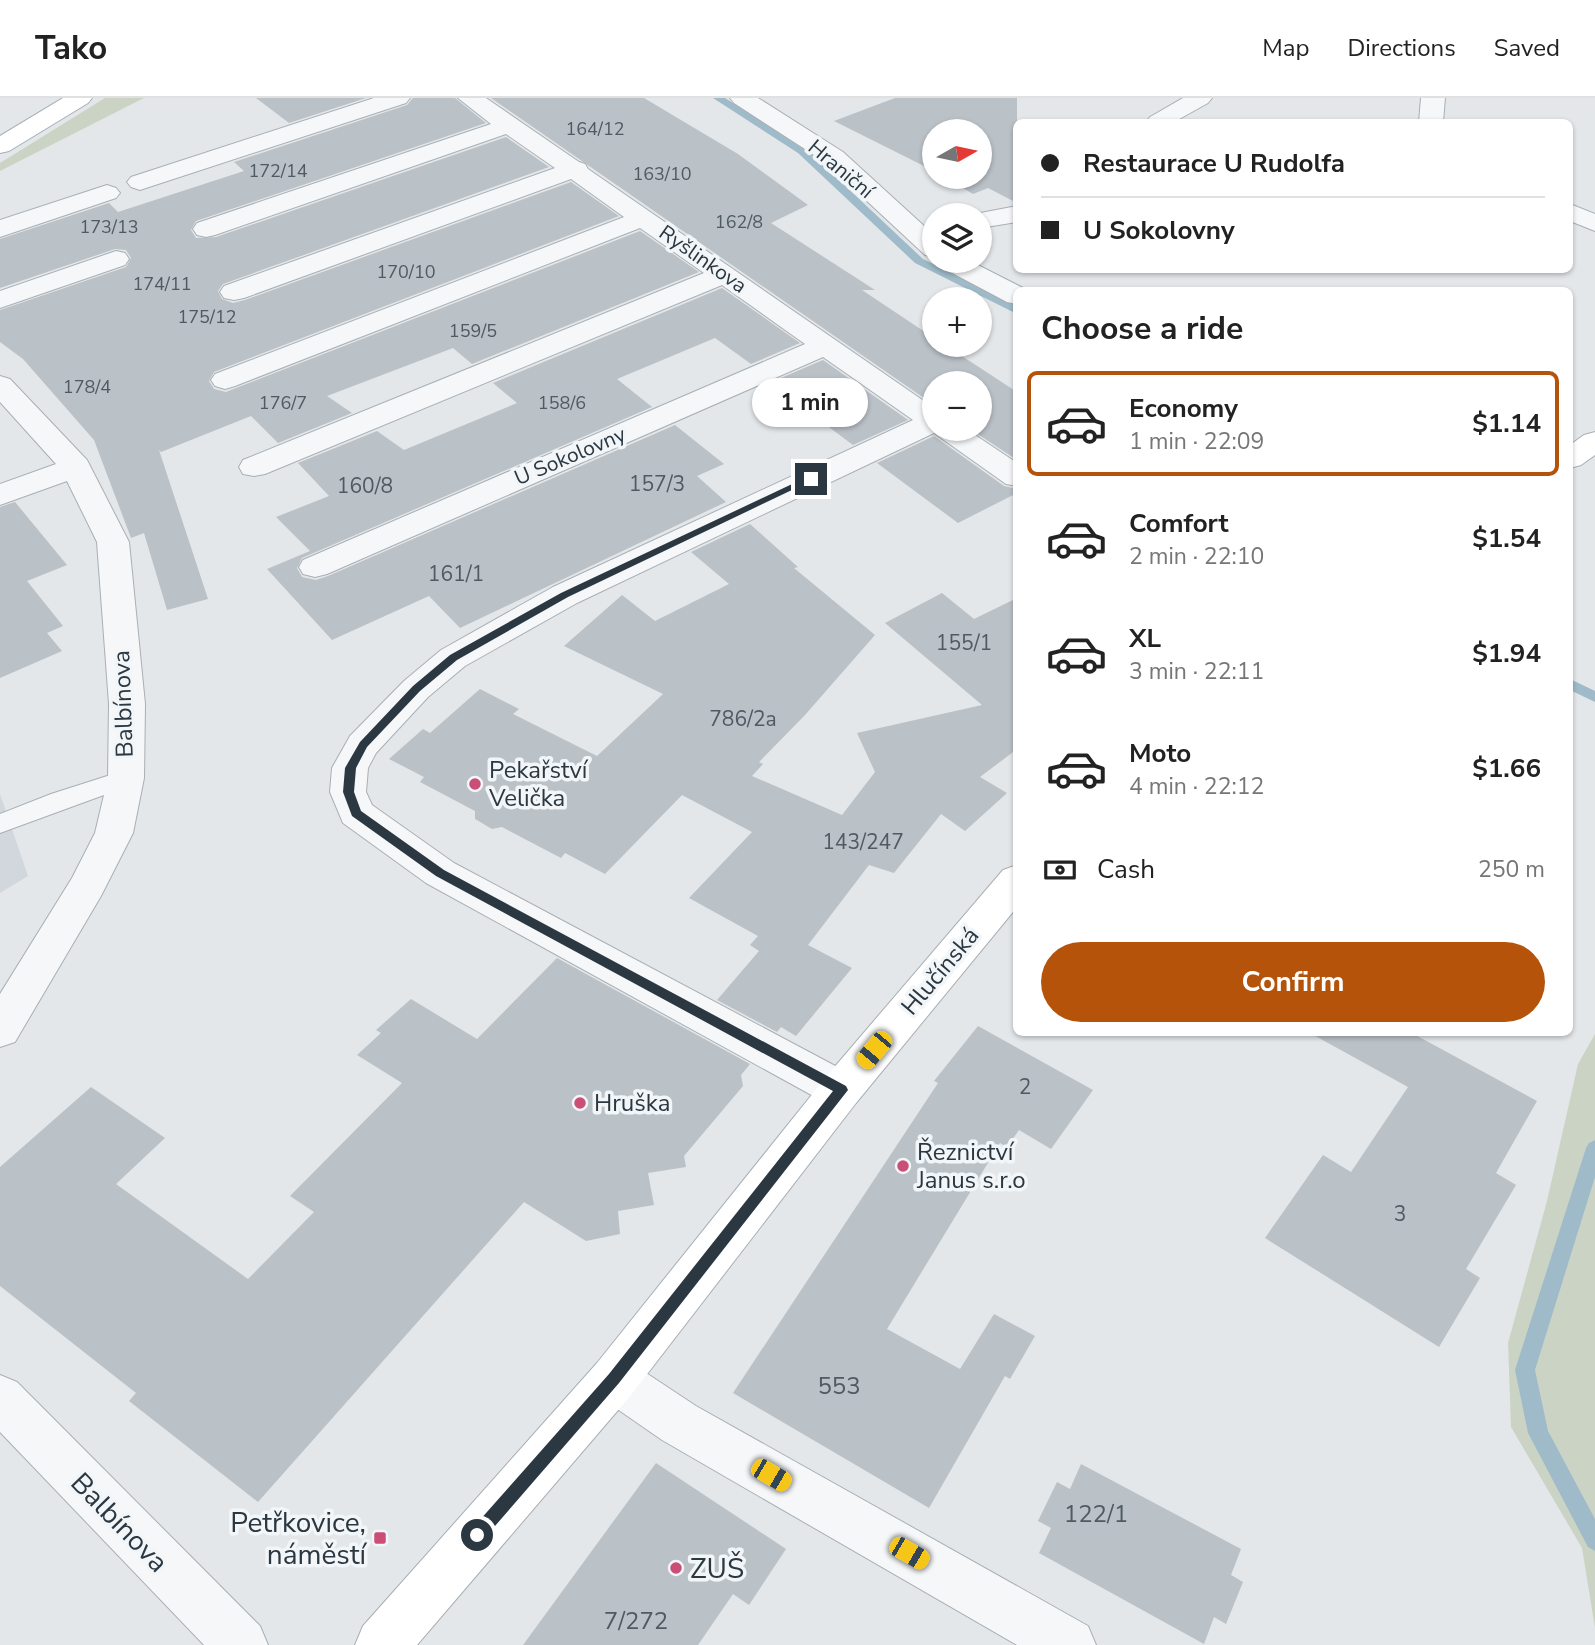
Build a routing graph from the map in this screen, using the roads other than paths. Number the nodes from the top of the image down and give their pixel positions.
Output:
1 (80, 98) edge
2 (398, 98) edge
3 (470, 98) edge
4 (742, 98) edge
5 (1200, 98) edge
6 (1433, 98) edge
7 (1163, 119) edge
8 (1431, 119) edge
9 (510, 125) junction
10 (0, 146) edge
11 (576, 169) junction
12 (141, 182) dead end
13 (107, 193) dead end
14 (1573, 213) edge
15 (1013, 215) edge
16 (644, 218) junction
17 (992, 218) edge
18 (900, 220) junction
19 (922, 220) edge
20 (1595, 223) edge
21 (0, 229) edge
22 (206, 229) dead end
23 (922, 239) edge
24 (116, 259) dead end
25 (973, 273) edge
26 (726, 274) junction
27 (234, 292) dead end
28 (1013, 294) edge
29 (0, 300) edge
30 (824, 346) junction
31 (225, 380) dead end
32 (0, 386) edge
33 (922, 413) edge
34 (922, 427) edge
35 (964, 441) edge
36 (1595, 441) edge
37 (1573, 457) edge
38 (76, 467) junction
39 (254, 467) dead end
40 (1013, 474) edge
41 (0, 495) edge
42 (315, 567) dead end
43 (126, 778) junction
44 (0, 824) edge
45 (1013, 885) edge
46 (0, 1030) edge
47 (841, 1090) junction
48 (614, 1379) junction
49 (0, 1398) edge
50 (241, 1645) edge
51 (382, 1645) edge
52 (1069, 1645) edge

1 - 10 street
2 - 12 street
3 - 9 street, Ryšlinkova
4 - 18 street, Hraniční
5 - 7 street
6 - 8 street
9 - 11 street, Ryšlinkova
9 - 22 street
11 - 16 street, Ryšlinkova
11 - 27 street
13 - 21 street
14 - 20 street
15 - 17 street
16 - 26 street, Ryšlinkova
16 - 31 street
18 - 19 street
18 - 23 street, Hraniční
24 - 29 street
25 - 28 street
26 - 30 street, Ryšlinkova
26 - 39 street
30 - 33 street, Ryšlinkova
30 - 42 street, U Sokolovny
32 - 38 street, Balbínova
34 - 47 street
35 - 40 street
36 - 37 street
38 - 41 street
38 - 43 street, Balbínova
43 - 44 lane
43 - 46 street, Balbínova
45 - 47 street, Hlučínská
47 - 48 street, Hlučínská
48 - 51 street, Hlučínská
48 - 52 street
49 - 50 street, Balbínova

